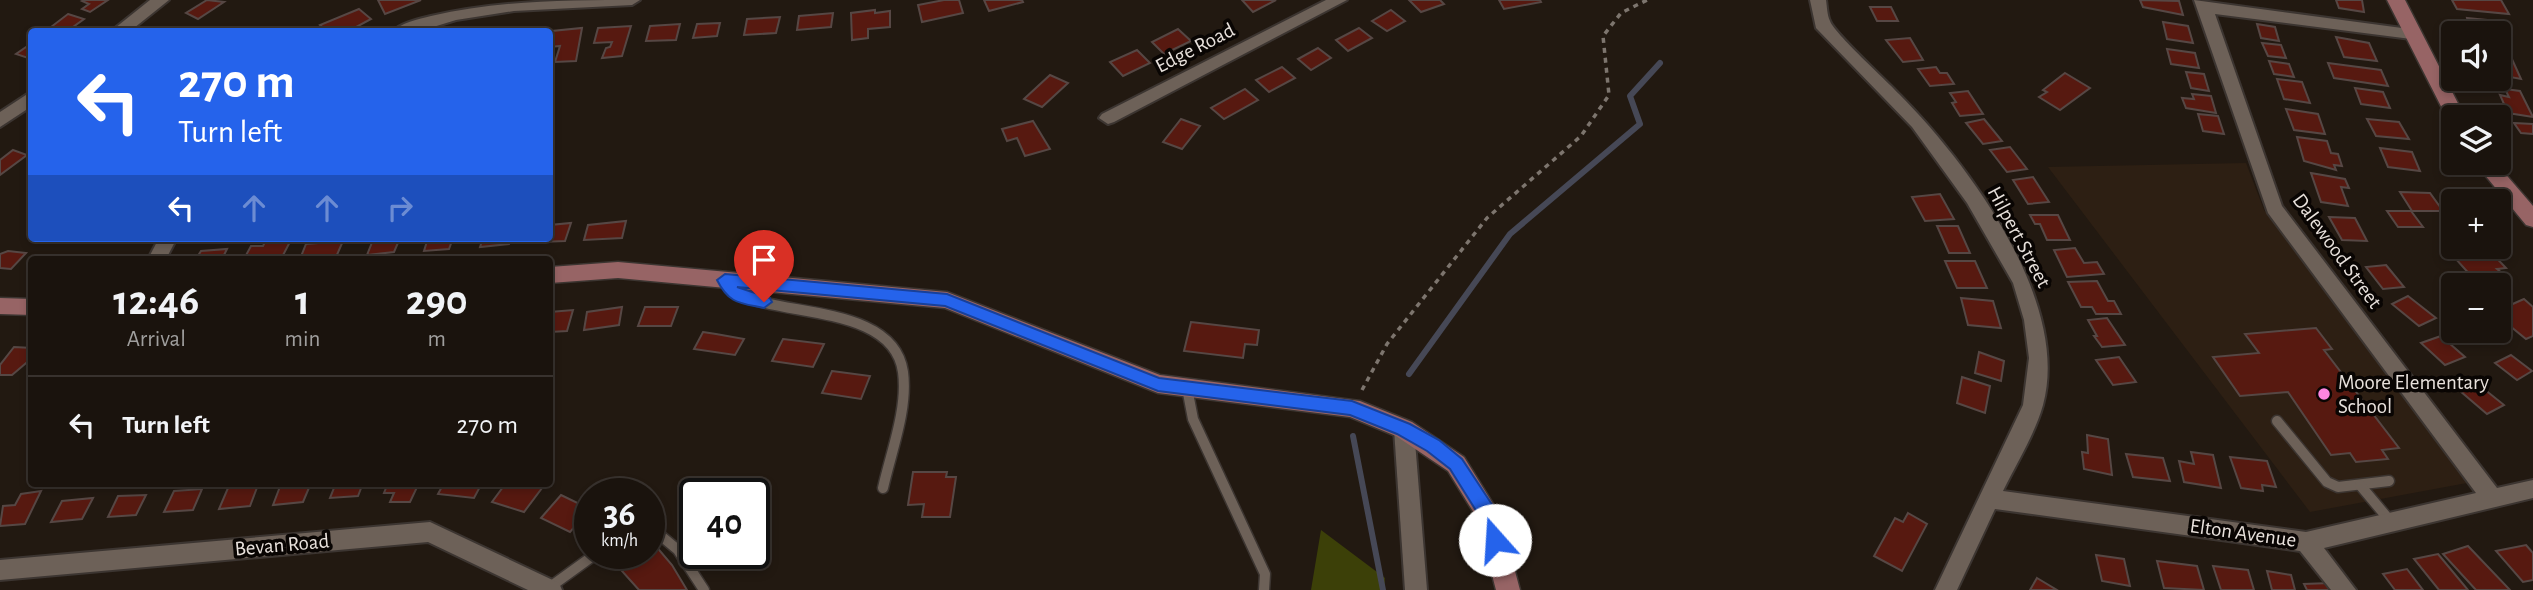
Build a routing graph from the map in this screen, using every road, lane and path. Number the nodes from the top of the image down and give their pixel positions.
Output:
1 (161, 0) edge
2 (632, 0) edge
3 (1339, 0) edge
4 (1647, 0) edge
5 (1818, 0) edge
6 (2396, 0) edge
7 (2203, 4) edge
8 (123, 28) edge
9 (409, 28) edge
10 (2412, 34) junction
11 (28, 100) edge
12 (2450, 105) edge
13 (1108, 118) dead end
14 (0, 121) edge
15 (2495, 175) edge
16 (2533, 220) edge
17 (553, 275) edge
18 (725, 280) junction
19 (0, 306) edge
20 (28, 307) edge
21 (1187, 388) junction
22 (1352, 408) junction
23 (2277, 421) dead end
24 (1404, 429) junction
25 (2389, 481) dead end
26 (2360, 485) junction
27 (883, 488) dead end
28 (2533, 489) edge
29 (2492, 498) junction
30 (1990, 499) junction
31 (2391, 522) junction
32 (665, 540) edge
33 (2306, 542) junction
34 (576, 569) edge
35 (0, 570) edge
36 (550, 589) edge
37 (704, 590) edge
38 (1264, 590) edge
39 (1416, 590) edge
40 (1508, 590) edge
41 (1947, 590) edge
42 (2345, 590) edge

1 - 8 street
2 - 9 street
3 - 13 street, Edge Road
4 - 22 path
5 - 30 street, Hilpert Street
6 - 10 street
7 - 10 street
7 - 29 street, Dalewood Street
10 - 12 street
11 - 14 street
15 - 16 street
17 - 18 street
18 - 21 street
18 - 27 lane
19 - 20 street
21 - 22 street
21 - 38 lane
22 - 24 street
23 - 26 lane
24 - 39 street
24 - 40 street
25 - 26 lane
26 - 31 lane
28 - 29 street, Elton Avenue
29 - 31 street, Elton Avenue
30 - 33 street, Elton Avenue
30 - 41 street, Hilpert Street
31 - 33 street, Elton Avenue
32 - 37 lane
33 - 42 street
34 - 36 lane
35 - 36 street, Bevan Road

